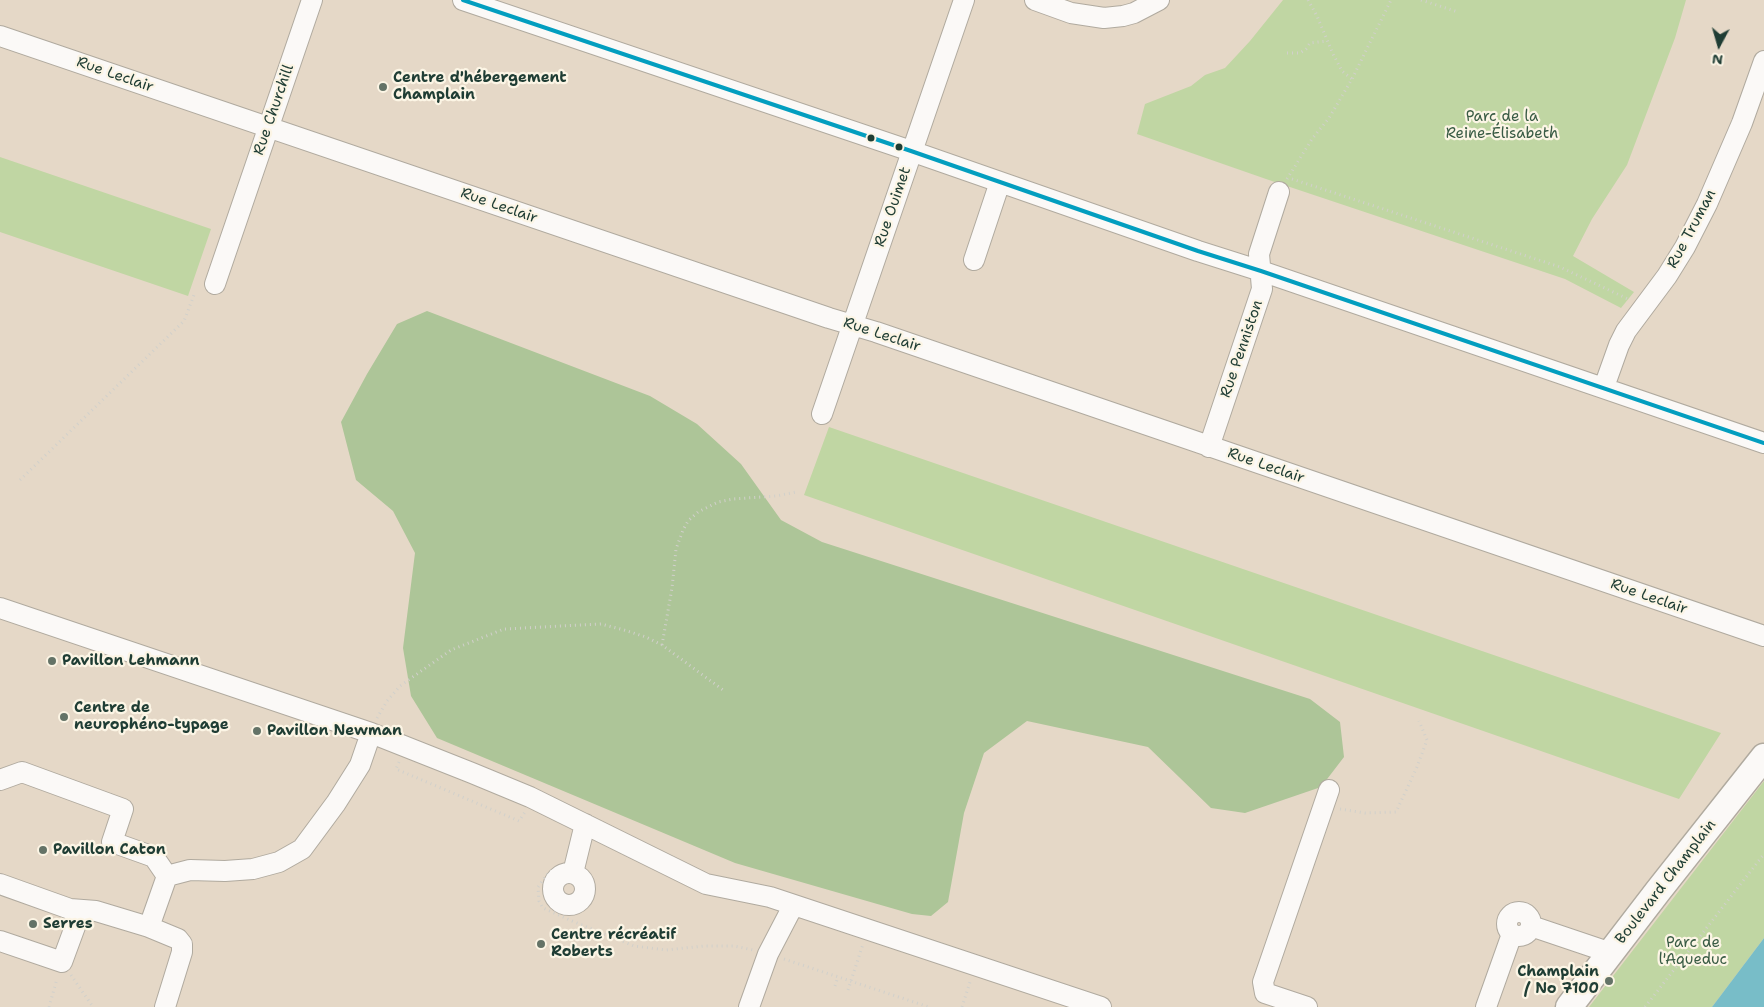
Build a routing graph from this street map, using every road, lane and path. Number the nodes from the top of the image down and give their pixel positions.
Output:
1 (312, 0) edge
2 (463, 0) edge
3 (964, 0) edge
4 (1035, 0) edge
5 (1159, 0) edge
6 (1308, 0) edge
7 (1391, 0) edge
8 (1421, 0) edge
9 (1458, 12) dead end
10 (0, 36) edge
11 (1327, 41) junction
12 (1287, 53) dead end
13 (1764, 61) edge
14 (1352, 79) junction
15 (268, 127) junction
16 (911, 151) junction
17 (1000, 182) junction
18 (1283, 185) junction
19 (974, 260) dead end
20 (1260, 271) junction
21 (215, 284) dead end
22 (194, 295) dead end
23 (1630, 300) dead end
24 (853, 325) junction
25 (1604, 387) junction
26 (822, 414) dead end
27 (1764, 443) edge
28 (1209, 447) junction
29 (20, 480) dead end
30 (796, 492) dead end
31 (0, 608) edge
32 (1764, 636) edge
33 (662, 645) junction
34 (724, 690) dead end
35 (1419, 721) dead end
36 (371, 733) junction
37 (1764, 757) edge
38 (0, 780) edge
39 (1326, 798) joint
40 (585, 824) junction
41 (1764, 854) edge
42 (573, 873) dead end
43 (167, 876) junction
44 (0, 884) edge
45 (793, 906) junction
46 (83, 910) junction
47 (149, 927) junction
48 (866, 937) dead end
49 (0, 940) edge
50 (1611, 953) junction
51 (776, 957) dead end
52 (62, 962) junction
53 (838, 977) junction
54 (851, 981) junction
55 (970, 982) dead end
56 (836, 986) dead end
57 (848, 990) dead end
58 (49, 1007) edge
59 (93, 1007) edge
60 (165, 1007) edge
61 (749, 1007) edge
62 (929, 1007) edge
63 (962, 1007) edge
64 (1101, 1007) edge
65 (1307, 1007) edge
66 (1486, 1007) edge
67 (1569, 1007) edge
68 (1645, 1007) edge

1 - 15 street, Rue Churchill
2 - 16 street
3 - 16 street, Rue Ouimet
4 - 5 street
6 - 11 path
7 - 14 path
8 - 9 path
10 - 15 street, Rue Leclair
11 - 12 path
11 - 14 path
13 - 25 street, Rue Truman
14 - 18 path
15 - 21 street, Rue Churchill
15 - 24 street, Rue Leclair
16 - 17 street
16 - 24 street, Rue Ouimet
17 - 19 street
17 - 20 street
18 - 20 street, Rue Penniston
18 - 23 path
20 - 25 street
20 - 28 street, Rue Penniston
22 - 29 path
24 - 26 street, Rue Ouimet
24 - 28 street, Rue Leclair
25 - 27 street
28 - 32 street, Rue Leclair
30 - 33 path
31 - 36 street
33 - 34 path
33 - 36 path
35 - 39 path
36 - 40 street
36 - 43 street
37 - 50 main road, Boulevard Champlain
38 - 43 street
39 - 65 street
40 - 42 street
40 - 45 street
41 - 68 path
43 - 47 street
44 - 46 street
45 - 61 street
45 - 64 street
46 - 47 street
46 - 52 street
47 - 60 street
48 - 54 path
49 - 52 street
50 - 66 street
50 - 67 main road, Boulevard Champlain
51 - 53 path
52 - 58 path
52 - 59 path
53 - 54 path
53 - 56 path
54 - 57 path
54 - 62 path
55 - 63 path

